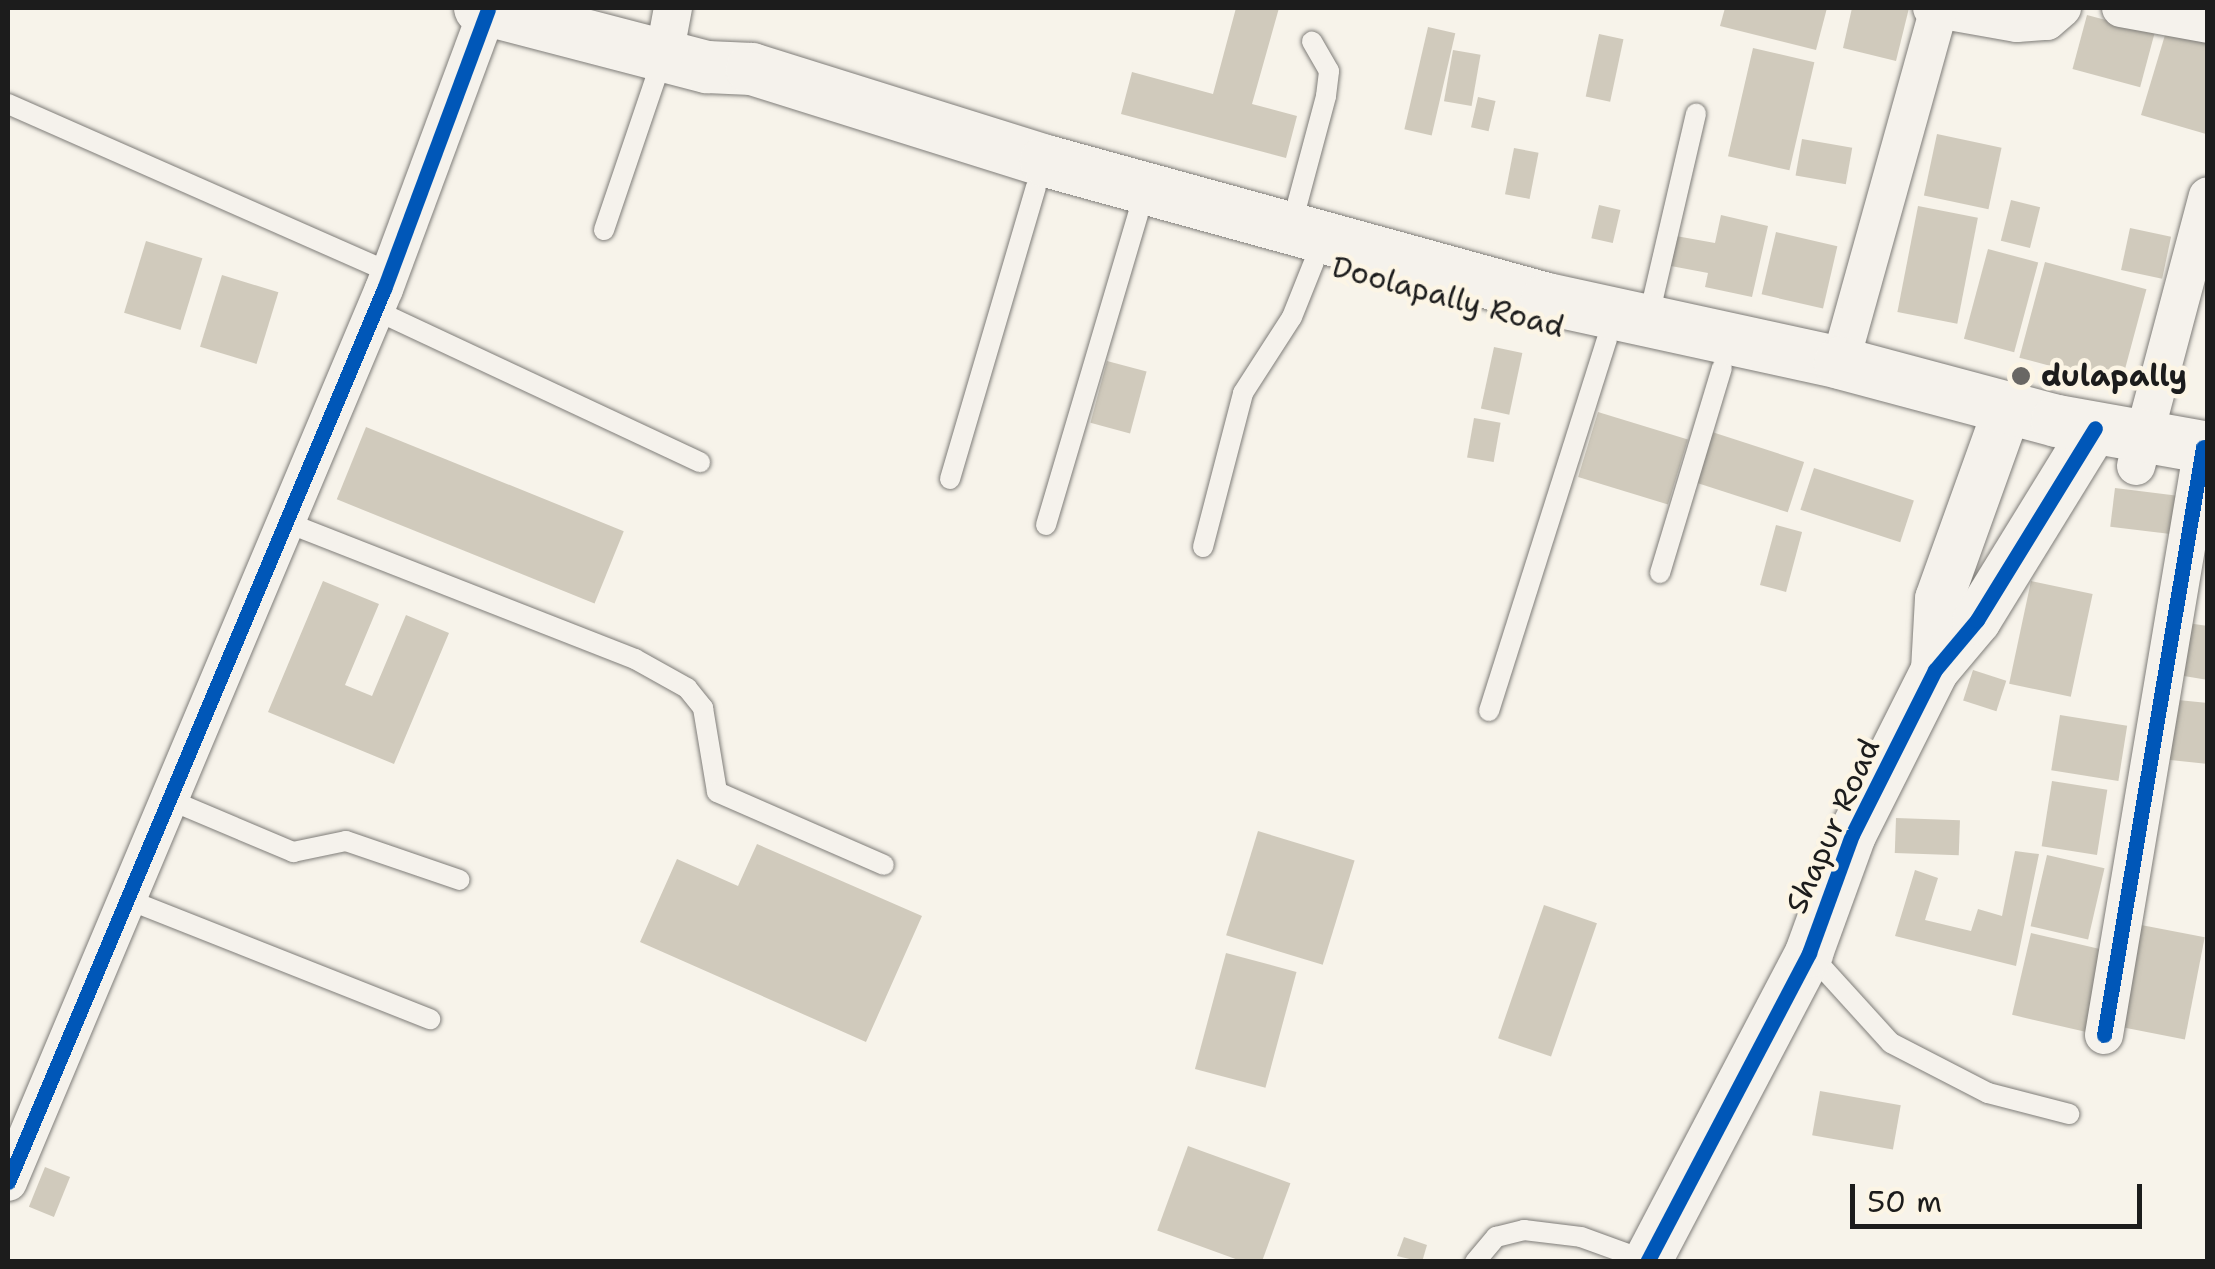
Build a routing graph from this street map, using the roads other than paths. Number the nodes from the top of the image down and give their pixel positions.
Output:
1 (1936, 8) edge
2 (2062, 8) edge
3 (2121, 8) edge
4 (484, 9) edge
5 (597, 22) edge
6 (2208, 24) edge
7 (1312, 41) dead end
8 (681, 43) edge
9 (8, 104) edge
10 (1696, 113) dead end
11 (1036, 187) junction
12 (2208, 196) edge
13 (1138, 214) junction
14 (604, 230) dead end
15 (1302, 246) junction
16 (390, 272) junction
17 (375, 310) junction
18 (1627, 330) junction
19 (1840, 363) junction
20 (1722, 368) junction
21 (2003, 422) junction
22 (2114, 445) junction
23 (700, 462) dead end
24 (2204, 463) edge
25 (950, 478) dead end
26 (283, 521) junction
27 (1046, 525) dead end
28 (1203, 547) dead end
29 (1660, 574) dead end
30 (1935, 670) junction
31 (1489, 710) dead end
32 (170, 800) junction
33 (884, 865) dead end
34 (460, 880) dead end
35 (130, 900) junction
36 (1808, 953) junction
37 (430, 1019) dead end
38 (2104, 1036) dead end
39 (2068, 1114) dead end
40 (8, 1182) edge
41 (1647, 1261) edge
42 (1475, 1262) edge

1 - 2 street
1 - 19 street
3 - 6 street
4 - 5 main road, Doolapally Road
4 - 16 street
5 - 8 main road, Doolapally Road
7 - 15 lane
8 - 11 main road, Doolapally Road
8 - 14 lane
8 - 15 main road, Doolapally Road
9 - 16 lane
10 - 18 lane
11 - 13 main road, Doolapally Road
11 - 25 lane
12 - 22 street
13 - 15 main road, Doolapally Road
13 - 27 lane
15 - 18 main road, Doolapally Road
15 - 28 lane
16 - 17 street
17 - 23 lane
17 - 26 street
18 - 19 main road, Doolapally Road
18 - 20 main road, Doolapally Road
18 - 31 lane
19 - 21 main road, Doolapally Road
20 - 21 main road, Doolapally Road
20 - 29 lane
21 - 22 main road, Doolapally Road
21 - 30 street
22 - 24 main road, Doolapally Road
22 - 30 street, Shapur Road
24 - 38 street
26 - 32 street
26 - 33 lane
30 - 36 street, Shapur Road
32 - 34 lane
32 - 35 street
35 - 37 lane
35 - 40 street
36 - 39 lane
36 - 41 street, Shapur Road
41 - 42 lane

